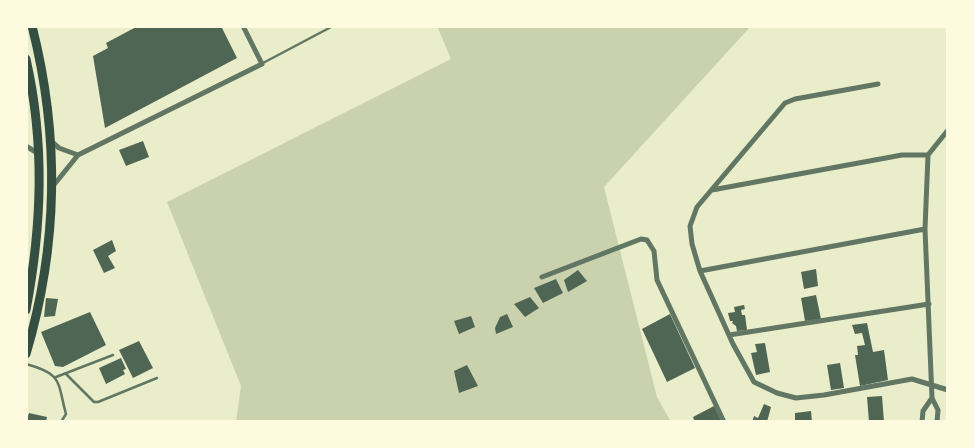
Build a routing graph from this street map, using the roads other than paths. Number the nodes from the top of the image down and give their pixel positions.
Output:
1 (32, 26) edge
2 (243, 26) edge
3 (334, 26) edge
4 (26, 59) edge
5 (262, 64) junction
6 (878, 84) dead end
7 (948, 130) edge
8 (51, 141) junction
9 (26, 146) edge
10 (40, 154) junction
11 (78, 155) junction
12 (928, 155) junction
13 (53, 186) junction
14 (712, 190) junction
15 (925, 229) junction
16 (700, 271) junction
17 (542, 277) dead end
18 (929, 304) junction
19 (26, 310) edge
20 (729, 335) junction
21 (26, 354) edge
22 (113, 355) dead end
23 (26, 364) edge
24 (66, 374) junction
25 (56, 377) junction
26 (157, 378) dead end
27 (932, 386) junction
28 (948, 390) edge
29 (932, 398) junction
30 (66, 414) junction
31 (61, 422) edge
32 (68, 422) edge
33 (724, 422) edge
34 (922, 422) edge
35 (937, 422) edge

1 - 8 highway
2 - 5 street
3 - 5 lane
4 - 10 highway
5 - 11 street
6 - 14 street
7 - 12 street
8 - 11 street
8 - 13 highway
9 - 10 street
10 - 19 highway
11 - 13 street
12 - 14 street
12 - 15 street
13 - 21 highway
14 - 16 street
15 - 16 street
15 - 18 street
16 - 20 street
17 - 33 street
18 - 20 street
18 - 27 street
20 - 27 street
22 - 24 lane
23 - 25 lane
24 - 25 lane
24 - 26 lane
25 - 30 lane
27 - 28 street
27 - 29 street
29 - 34 street
29 - 35 street
30 - 31 lane
30 - 32 lane

